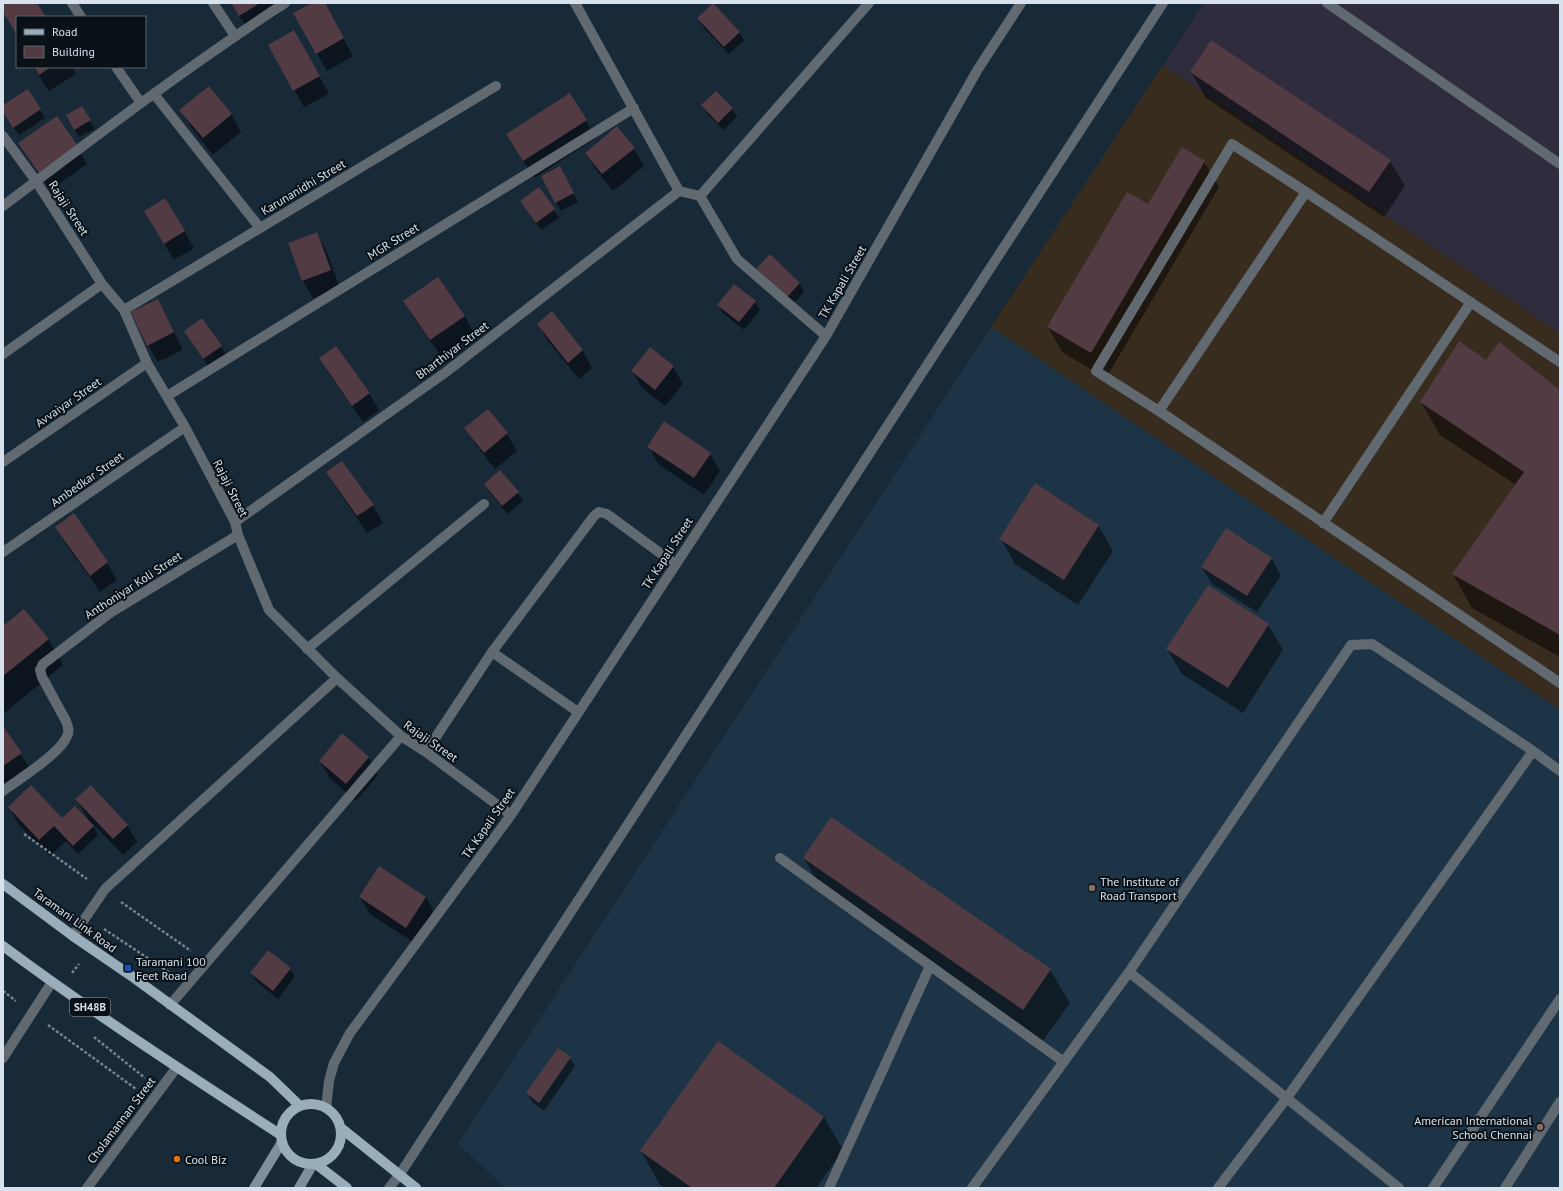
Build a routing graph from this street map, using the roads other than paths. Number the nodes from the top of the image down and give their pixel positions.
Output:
1 (72, 3) edge
2 (213, 3) edge
3 (285, 3) edge
4 (575, 3) edge
5 (869, 3) edge
6 (1021, 3) edge
7 (1163, 3) edge
8 (1327, 3) edge
9 (80, 16) edge
10 (235, 36) junction
11 (117, 68) edge
12 (496, 86) dead end
13 (154, 94) junction
14 (140, 103) junction
15 (634, 108) junction
16 (3, 136) edge
17 (1560, 164) edge
18 (36, 181) junction
19 (679, 191) junction
20 (1306, 192) junction
21 (700, 196) junction
22 (3, 206) edge
23 (260, 228) junction
24 (102, 284) junction
25 (1471, 302) junction
26 (124, 310) junction
27 (826, 336) junction
28 (3, 354) edge
29 (1560, 362) edge
30 (147, 363) junction
31 (167, 396) junction
32 (1160, 411) junction
33 (185, 427) junction
34 (3, 462) edge
35 (484, 504) dead end
36 (235, 522) junction
37 (1323, 523) junction
38 (238, 535) junction
39 (3, 552) edge
40 (675, 564) junction
41 (307, 648) junction
42 (492, 652) junction
43 (337, 678) junction
44 (1560, 683) edge
45 (578, 712) junction
46 (401, 736) junction
47 (1533, 751) junction
48 (426, 752) junction
49 (1560, 771) edge
50 (3, 791) edge
51 (510, 814) junction
52 (780, 858) dead end
53 (3, 884) edge
54 (73, 936) junction
55 (3, 946) edge
56 (930, 966) junction
57 (1129, 972) junction
58 (52, 982) junction
59 (1560, 999) edge
60 (170, 1005) junction
61 (3, 1058) edge
62 (1064, 1062) junction
63 (177, 1067) junction
64 (1286, 1099) junction
65 (1560, 1102) edge
66 (300, 1106) junction
67 (326, 1108) junction
68 (341, 1128) junction
69 (282, 1138) junction
70 (315, 1164) junction
71 (400, 1174) junction
72 (87, 1188) edge
73 (254, 1188) edge
74 (299, 1188) edge
75 (347, 1188) edge
76 (389, 1188) edge
77 (416, 1188) edge
78 (829, 1188) edge
79 (972, 1188) edge
80 (1218, 1188) edge
81 (1399, 1188) edge
82 (1433, 1188) edge
83 (1505, 1188) edge

1 - 9 street
2 - 10 street
3 - 10 street
4 - 15 street
5 - 21 street
6 - 27 street, TK Kapali Street
7 - 71 street
8 - 17 street
10 - 13 street
11 - 14 street
12 - 23 street, Karunanidhi Street
13 - 14 street
13 - 23 street
14 - 18 street
15 - 19 street
15 - 31 street, MGR Street
16 - 18 street, Rajaji Street
18 - 22 street
18 - 24 street, Rajaji Street
19 - 21 street
19 - 36 street, Bharthiyar Street
20 - 25 street
20 - 32 street
20 - 32 street
21 - 27 street
23 - 26 street, Karunanidhi Street
24 - 26 street, Rajaji Street
24 - 28 street
25 - 29 street
25 - 37 street
26 - 30 street, Rajaji Street
27 - 40 street, TK Kapali Street
30 - 31 street, Rajaji Street
30 - 34 street, Avvaiyar Street
31 - 33 street, Rajaji Street
32 - 37 street
33 - 36 street, Rajaji Street
33 - 39 street, Ambedkar Street
35 - 41 street
36 - 38 street, Rajaji Street
37 - 44 street
38 - 41 street, Rajaji Street
38 - 50 street, Anthoniyar Koli Street
40 - 42 street
40 - 45 street, TK Kapali Street
41 - 43 street, Rajaji Street
42 - 45 street
42 - 48 street
43 - 46 street, Rajaji Street
43 - 54 street
45 - 51 street, TK Kapali Street
46 - 48 street, Rajaji Street
46 - 60 street
47 - 49 street
47 - 57 street
47 - 64 street
48 - 51 street, Rajaji Street
51 - 67 street, TK Kapali Street
52 - 56 street
53 - 54 main road, Taramani Link Road
54 - 60 main road, Taramani Link Road
55 - 58 main road, SH48B
56 - 62 street
56 - 78 street
57 - 62 street
57 - 64 street
58 - 61 street
58 - 63 main road, SH48B
59 - 82 street
60 - 66 main road, Taramani Link Road
62 - 79 street
63 - 69 main road
63 - 72 street, Cholamannan Street
64 - 80 street
64 - 81 street
65 - 83 street
66 - 67 main road
66 - 69 main road
67 - 68 main road
68 - 70 main road
68 - 71 main road
69 - 70 main road
69 - 73 main road
70 - 74 main road
70 - 75 main road
71 - 76 street
71 - 77 main road

